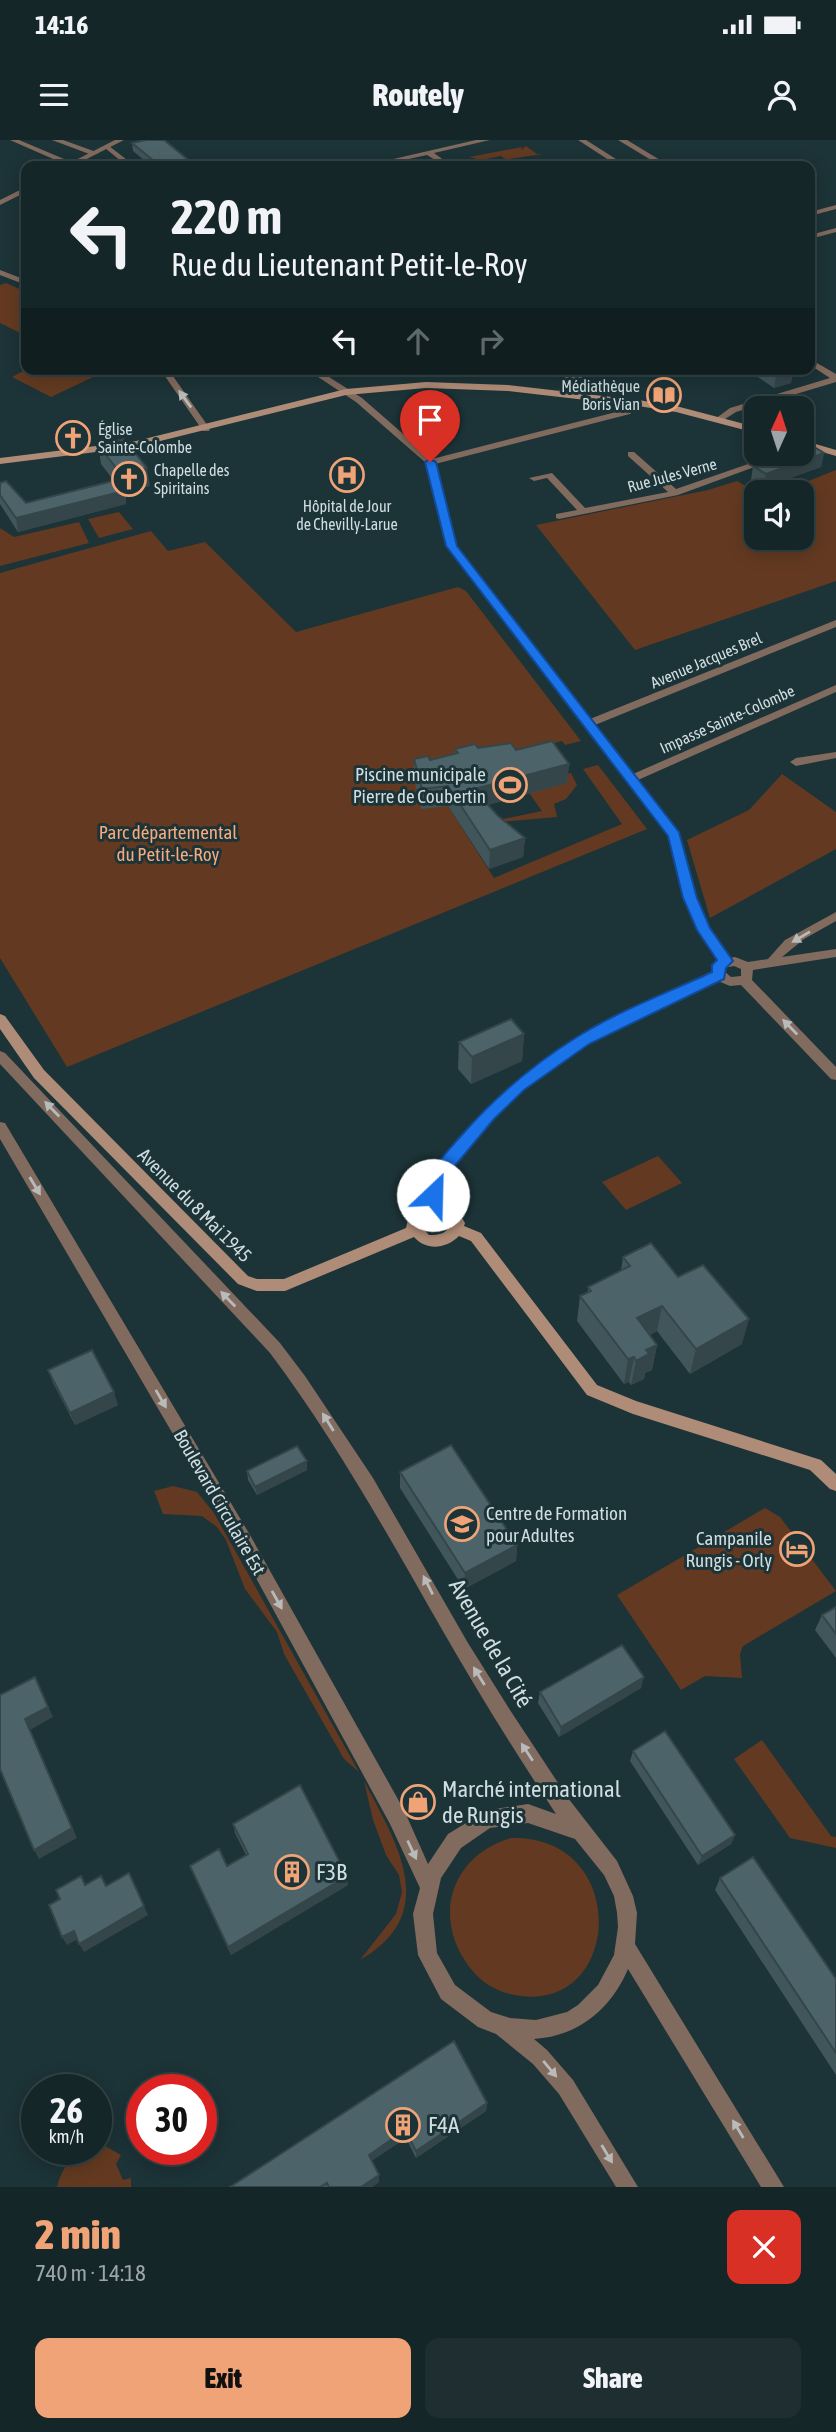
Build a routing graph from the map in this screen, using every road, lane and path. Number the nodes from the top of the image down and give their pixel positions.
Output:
1 (13, 140) edge
2 (56, 140) edge
3 (121, 140) edge
4 (483, 140) edge
5 (581, 140) edge
6 (622, 140) edge
7 (471, 142) edge
8 (107, 147) junction
9 (95, 153) junction
10 (429, 153) junction
11 (61, 161) edge
12 (78, 161) edge
13 (125, 161) edge
14 (391, 161) edge
15 (441, 161) edge
16 (615, 161) edge
17 (658, 161) edge
18 (21, 192) edge
19 (0, 203) edge
20 (836, 207) edge
21 (815, 213) edge
22 (836, 230) edge
23 (815, 236) edge
24 (0, 272) edge
25 (14, 278) junction
26 (21, 281) edge
27 (0, 284) edge
28 (815, 364) edge
29 (168, 375) edge
30 (318, 375) edge
31 (328, 375) edge
32 (567, 375) edge
33 (582, 375) edge
34 (321, 377) junction
35 (571, 378) junction
36 (836, 378) edge
37 (346, 392) junction
38 (561, 394) junction
39 (638, 403) junction
40 (719, 419) junction
41 (744, 426) edge
42 (206, 429) junction
43 (814, 448) edge
44 (836, 453) edge
45 (631, 454) dead end
46 (0, 461) edge
47 (430, 462) junction
48 (752, 466) edge
49 (534, 478) dead end
50 (675, 493) junction
51 (584, 512) junction
52 (559, 516) dead end
53 (836, 623) edge
54 (836, 688) edge
55 (587, 724) junction
56 (836, 755) edge
57 (796, 762) dead end
58 (631, 779) junction
59 (836, 916) edge
60 (836, 953) edge
61 (726, 961) junction
62 (772, 964) junction
63 (745, 974) junction
64 (719, 975) junction
65 (0, 1019) edge
66 (0, 1056) edge
67 (836, 1075) edge
68 (0, 1127) edge
69 (433, 1204) junction
70 (457, 1229) junction
71 (414, 1231) junction
72 (836, 1484) edge
73 (577, 1830) junction
74 (427, 1883) junction
75 (626, 1947) junction
76 (502, 2026) junction
77 (628, 2187) edge
78 (773, 2187) edge

1 - 11 street
2 - 9 street
3 - 8 street
4 - 7 street
5 - 16 street
6 - 17 street
7 - 10 street
8 - 9 street
8 - 13 street
9 - 12 street
10 - 14 street
10 - 15 street
18 - 19 street
20 - 21 street
22 - 23 street
24 - 25 street
25 - 26 street
25 - 27 street
28 - 36 street
42 -> 29 street
30 - 34 street
31 - 34 street
32 - 35 street
33 - 35 street
34 - 37 street
35 - 38 street
36 - 40 street
37 - 38 main road
37 - 42 main road
37 - 47 street
38 - 39 main road
39 - 40 main road
39 - 47 street
40 - 41 main road
42 - 46 main road
43 - 44 main road
45 - 50 street
47 - 55 street
48 - 50 street, Rue Jules Verne
49 - 51 street
50 - 51 street, Rue Jules Verne
51 - 52 street, Rue Jules Verne
53 - 55 street, Avenue Jacques Brel
54 - 58 street, Impasse Sainte-Colombe
55 - 58 street
56 - 57 street
58 - 61 street
59 -> 62 street
60 - 62 street
61 - 63 street
61 - 64 street
62 - 63 street
63 - 64 street
67 -> 63 street
64 - 69 street
65 - 71 main road, Avenue du 8 Mai 1945
73 -> 66 street, Avenue de la Cité
68 -> 74 street, Boulevard Circulaire Est
69 - 70 main road
69 - 71 main road
70 - 71 main road
70 - 72 main road
73 - 74 street
73 - 75 street
74 - 76 street
75 - 76 street
78 -> 75 street
76 -> 77 street

